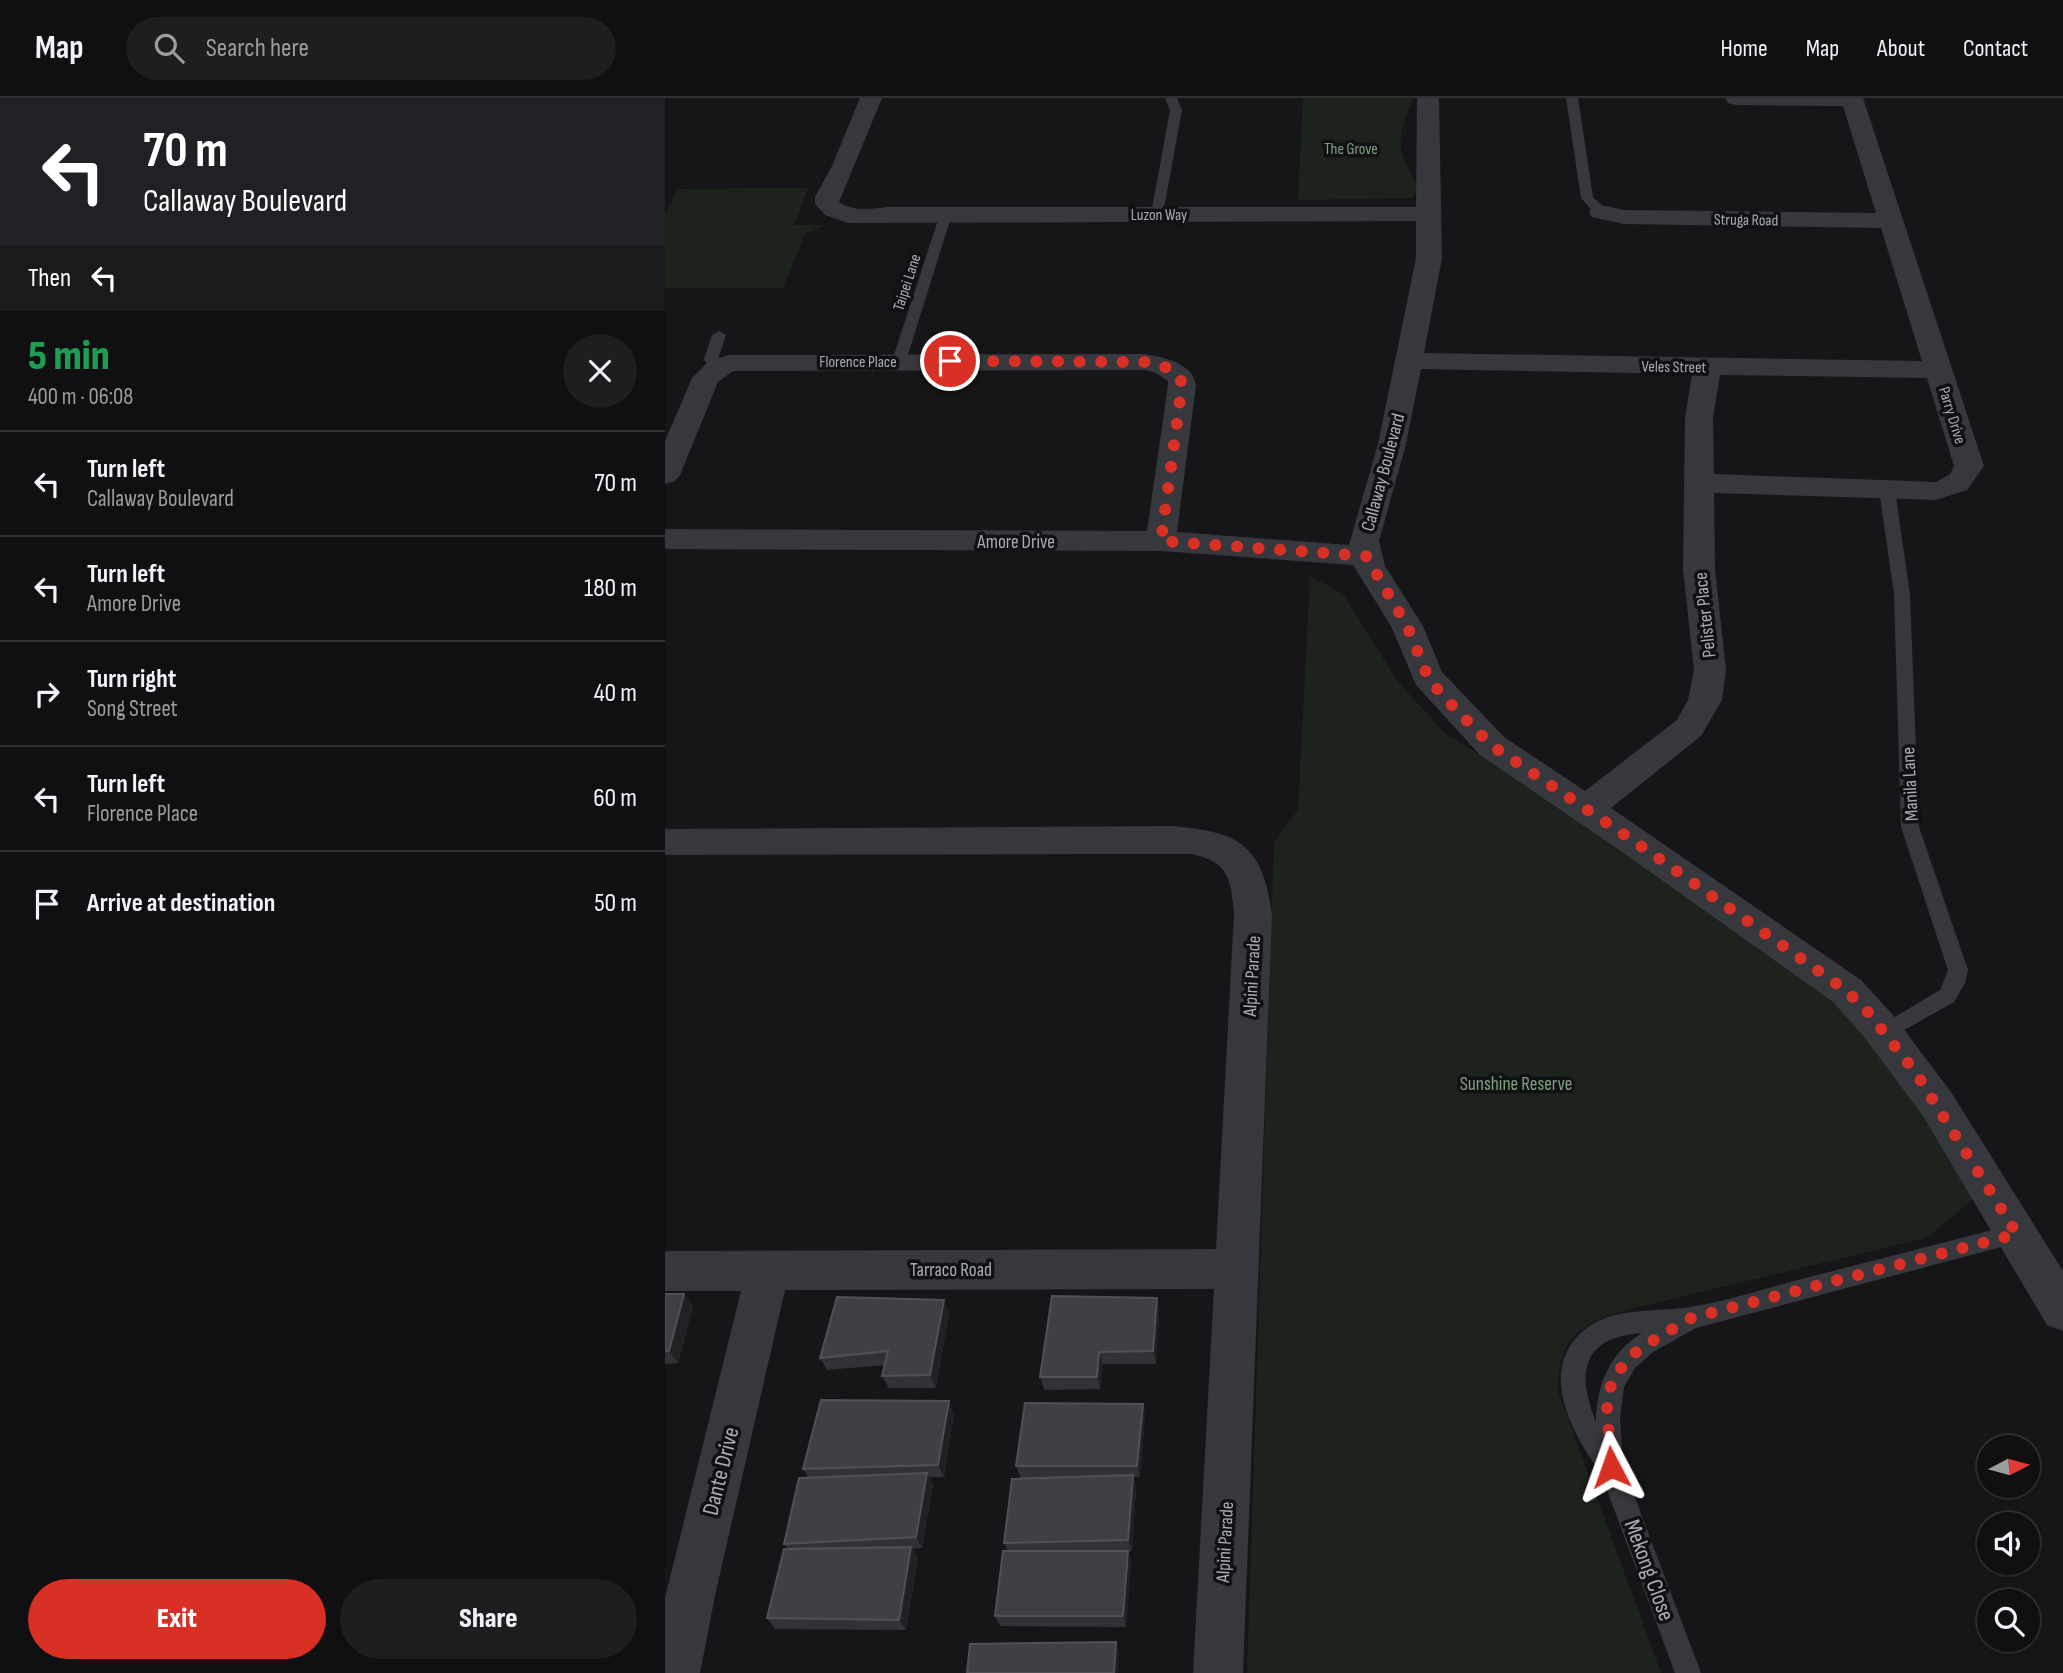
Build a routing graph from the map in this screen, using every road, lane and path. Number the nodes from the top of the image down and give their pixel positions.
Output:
1 (871, 98) edge
2 (1171, 98) edge
3 (1428, 98) edge
4 (1571, 98) edge
5 (1736, 98) edge
6 (1852, 99) edge
7 (1601, 212) joint
8 (946, 214) junction
9 (1157, 214) junction
10 (1430, 214) junction
11 (1892, 221) junction
12 (719, 335) dead end
13 (899, 361) junction
14 (1408, 361) junction
15 (1707, 366) junction
16 (719, 367) junction
17 (1939, 370) junction
18 (665, 475) edge
19 (1701, 483) junction
20 (1887, 490) junction
21 (665, 539) edge
22 (1161, 541) junction
23 (1366, 556) junction
24 (1586, 809) junction
25 (665, 842) edge
26 (1885, 1033) junction
27 (2017, 1234) junction
28 (1237, 1269) junction
29 (768, 1270) junction
30 (665, 1271) edge
31 (2063, 1311) edge
32 (1691, 1318) junction
33 (1611, 1467) junction
34 (675, 1673) edge
35 (1218, 1673) edge
36 (1688, 1673) edge

1 - 8 street, Luzon Way
2 - 9 lane
3 - 10 street, Callaway Boulevard
4 - 7 lane
5 - 6 street
6 - 11 street, Parry Drive
7 - 11 street, Struga Road
8 - 9 street, Luzon Way
8 - 13 lane, Taipei Lane
9 - 10 street, Luzon Way
10 - 14 street, Callaway Boulevard
11 - 17 street, Parry Drive
12 - 16 lane
13 - 16 street, Florence Place
13 - 22 street, Florence Place
14 - 15 street, Veles Street
14 - 23 street, Callaway Boulevard
15 - 17 street, Veles Street
15 - 19 street, Pelister Place
16 - 18 street
17 - 20 street, Parry Drive
19 - 20 street, Parry Drive
19 - 24 street, Pelister Place
20 - 26 lane, Manila Lane
21 - 22 street, Amore Drive
22 - 23 street, Amore Drive
23 - 24 street, Callaway Boulevard
24 - 26 street, Callaway Boulevard
25 - 28 street, Alpini Parade
26 - 27 street, Callaway Boulevard
27 - 31 street, Callaway Boulevard
27 - 32 lane, Mekong Close
28 - 29 street, Tarraco Road
28 - 35 street, Alpini Parade
29 - 30 street, Tarraco Road
29 - 34 street, Dante Drive
32 - 33 lane, Mekong Close
32 - 33 lane, Mekong Close
33 - 36 lane, Mekong Close

